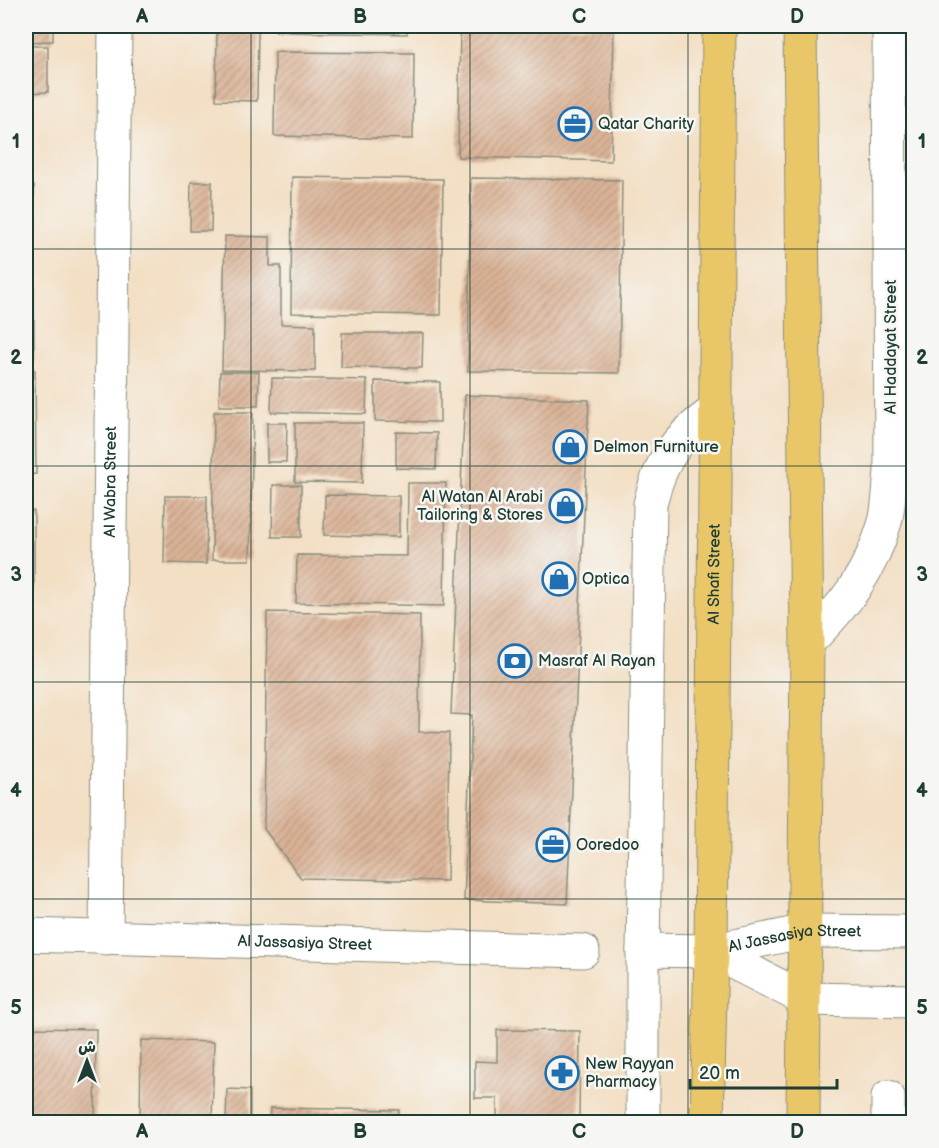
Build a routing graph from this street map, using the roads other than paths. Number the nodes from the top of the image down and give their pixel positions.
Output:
1 (114, 26) edge
2 (719, 26) edge
3 (800, 26) edge
4 (889, 26) edge
5 (716, 410) junction
6 (807, 643) junction
7 (806, 931) junction
8 (914, 932) edge
9 (26, 936) edge
10 (106, 938) junction
11 (643, 950) junction
12 (583, 951) dead end
13 (711, 951) junction
14 (805, 999) junction
15 (914, 1001) edge
16 (643, 1122) edge
17 (707, 1122) edge
18 (803, 1122) edge

1 - 10 street, Al Wabra Street
2 - 5 main road, Al Shafi Street
3 - 6 main road
4 - 6 street, Al Haddayat Street
5 - 11 street
5 - 13 main road, Al Shafi Street
6 - 7 main road
7 - 8 street, Al Jassasiya Street
7 - 13 street, Al Jassasiya Street
7 - 14 main road
9 - 10 street, Al Jassasiya Street
10 - 12 street, Al Jassasiya Street
11 - 13 street
11 - 16 street
13 - 14 street, Al Jassasiya Street
13 - 17 main road, Al Shafi Street
14 - 15 street, Al Jassasiya Street
14 - 18 main road

